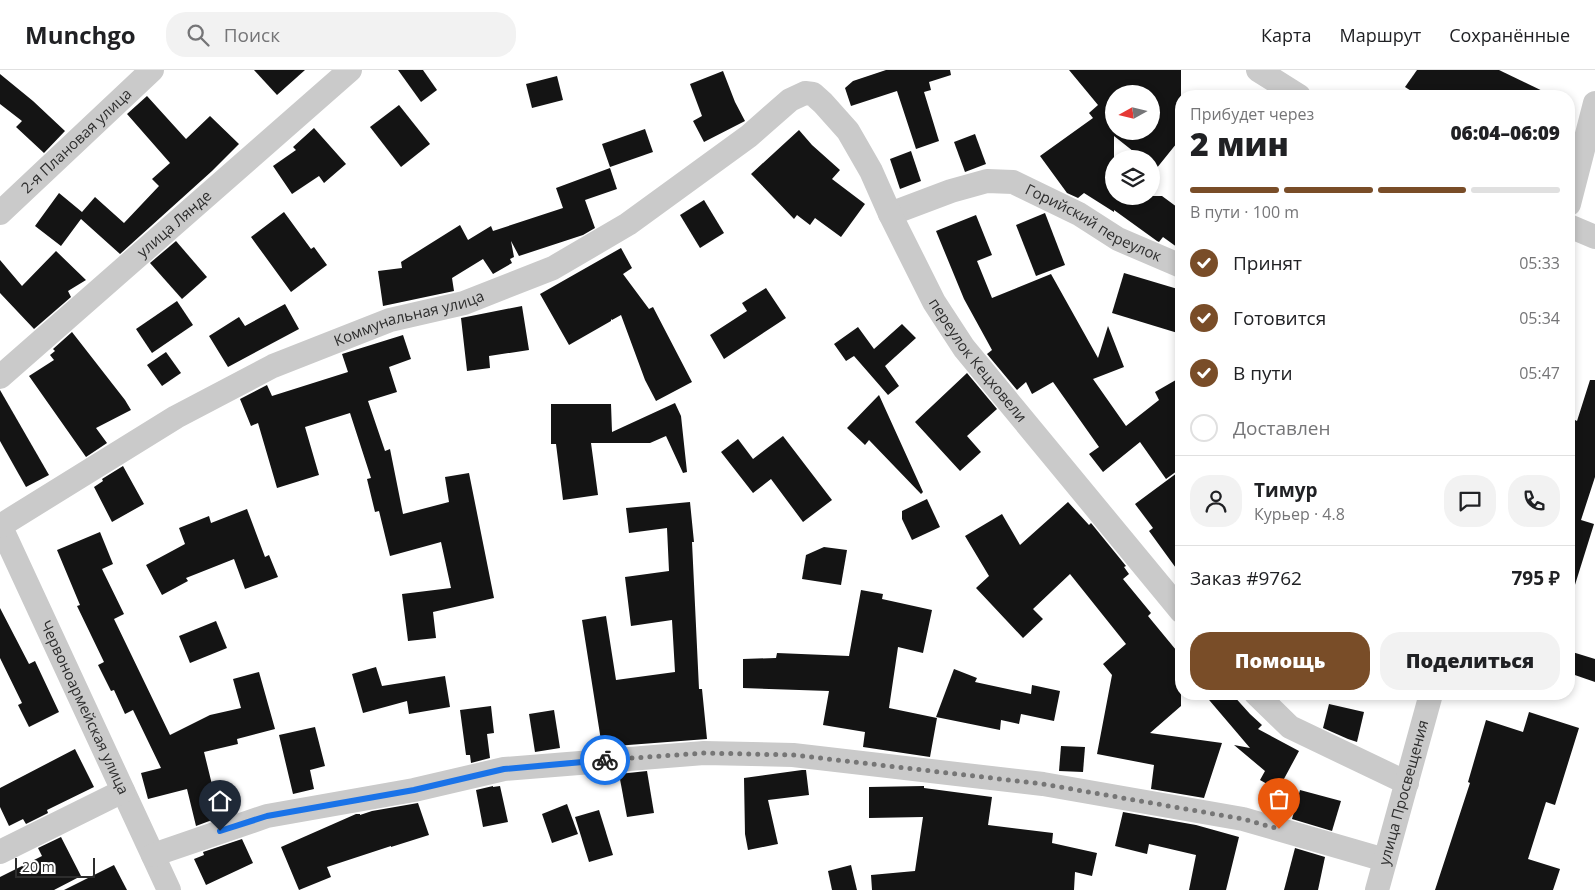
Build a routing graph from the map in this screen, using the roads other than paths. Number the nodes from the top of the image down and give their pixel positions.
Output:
1 (152, 70) edge
2 (350, 70) edge
3 (1258, 70) edge
4 (1290, 90) edge
5 (805, 92) joint
6 (1595, 103) edge
7 (1575, 181) edge
8 (0, 214) edge
9 (890, 214) junction
10 (1575, 229) edge
11 (1595, 237) edge
12 (1175, 263) edge
13 (0, 377) edge
14 (0, 526) edge
15 (1175, 604) edge
16 (1262, 700) edge
17 (1429, 700) edge
18 (1407, 783) junction
19 (123, 792) junction
20 (0, 852) edge
21 (152, 855) junction
22 (1385, 860) junction
23 (169, 890) edge
24 (1377, 890) edge

1 - 8 street, 2-я Плановая улица
2 - 13 street, улица Лянде
3 - 4 street
5 - 9 street, переулок Кецховели
5 - 14 street, Коммунальная улица
6 - 7 street
9 - 12 street, Горийский переулок
9 - 15 street, переулок Кецховели
10 - 11 street
14 - 19 street, Червоноармейская улица
16 - 18 street
17 - 18 street, улица Просвещения
18 - 22 street, улица Просвещения
19 - 20 street
19 - 21 street, Червоноармейская улица
21 - 22 street
21 - 23 street, Червоноармейская улица
22 - 24 street, улица Просвещения

